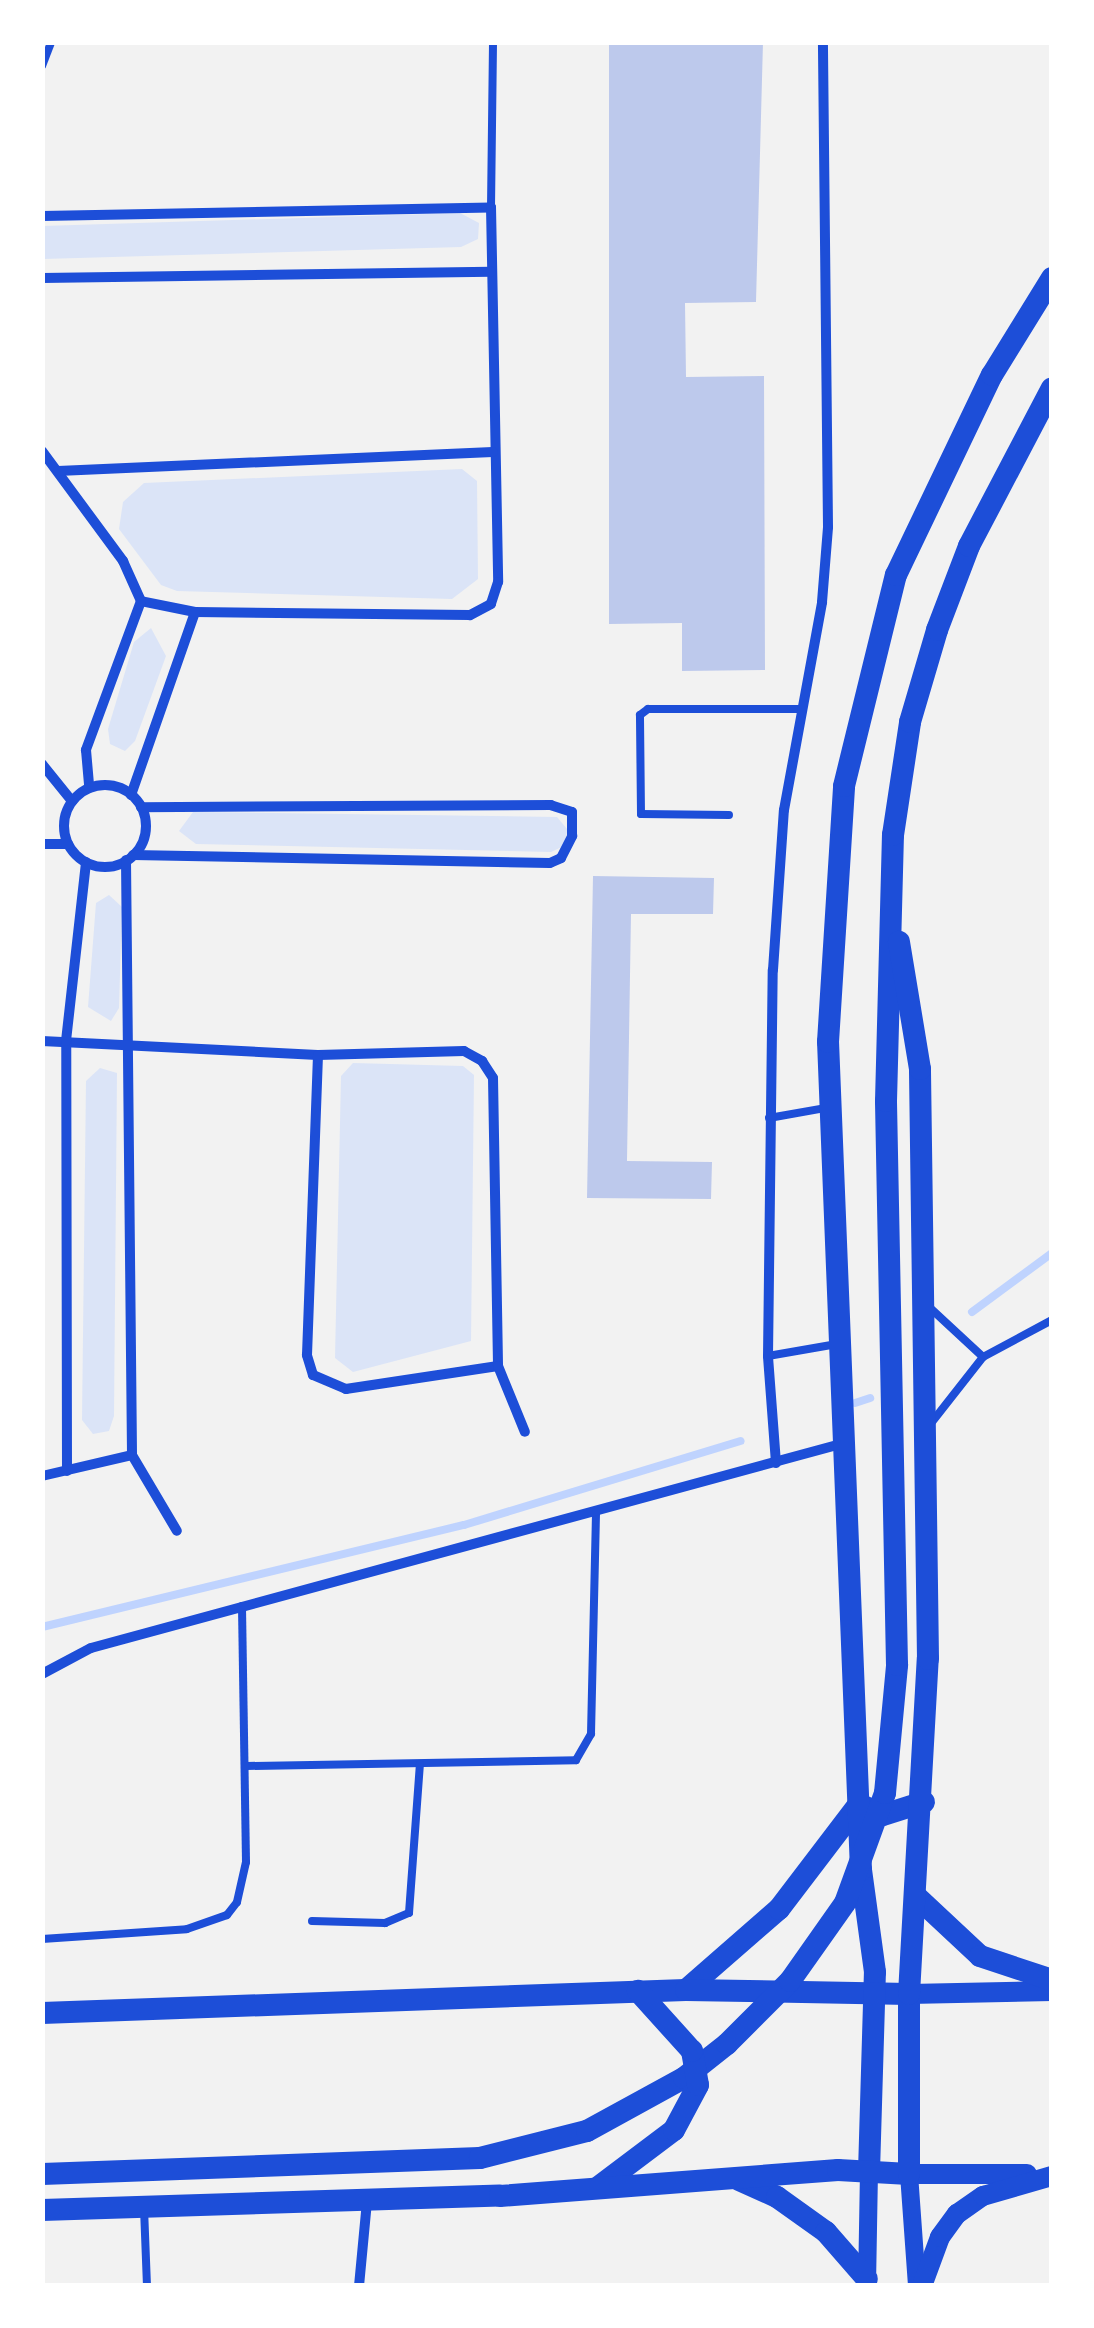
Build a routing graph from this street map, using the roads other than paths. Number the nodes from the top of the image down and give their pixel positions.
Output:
1 (51, 42) edge
2 (493, 42) edge
3 (823, 42) edge
4 (42, 66) edge
5 (491, 207) junction
6 (42, 216) edge
7 (491, 272) junction
8 (42, 278) edge
9 (1052, 278) edge
10 (1052, 388) edge
11 (42, 451) edge
12 (493, 452) junction
13 (58, 471) junction
14 (141, 601) junction
15 (195, 612) junction
16 (800, 709) junction
17 (42, 764) edge
18 (90, 788) junction
19 (131, 794) junction
20 (72, 801) junction
21 (141, 807) junction
22 (729, 815) dead end
23 (42, 844) edge
24 (68, 844) junction
25 (130, 858) junction
26 (86, 862) junction
27 (892, 920) junction
28 (42, 1041) edge
29 (66, 1041) junction
30 (129, 1042) junction
31 (318, 1055) junction
32 (830, 1107) junction
33 (768, 1118) junction
34 (1052, 1320) edge
35 (934, 1326) junction
36 (838, 1344) junction
37 (768, 1356) junction
38 (983, 1357) junction
39 (498, 1366) junction
40 (525, 1432) dead end
41 (926, 1432) junction
42 (841, 1444) junction
43 (132, 1455) junction
44 (776, 1462) junction
45 (68, 1471) junction
46 (42, 1476) edge
47 (596, 1512) junction
48 (178, 1530) dead end
49 (242, 1606) junction
50 (42, 1674) edge
51 (420, 1764) junction
52 (247, 1766) junction
53 (924, 1802) junction
54 (859, 1810) junction
55 (918, 1898) junction
56 (312, 1921) dead end
57 (42, 1939) edge
58 (1052, 1980) edge
59 (686, 1990) junction
60 (638, 1991) junction
61 (1052, 1991) edge
62 (874, 1992) junction
63 (908, 1994) junction
64 (42, 2012) edge
65 (869, 2172) junction
66 (42, 2174) edge
67 (909, 2174) junction
68 (1052, 2175) edge
69 (736, 2179) junction
70 (594, 2190) junction
71 (367, 2201) junction
72 (144, 2208) junction
73 (42, 2210) edge
74 (867, 2282) edge
75 (147, 2286) edge
76 (360, 2286) edge
77 (919, 2286) edge

1 - 4 lane
2 - 5 lane
3 - 16 street
5 - 6 street
5 - 7 street
7 - 8 street
7 - 12 street
9 - 32 highway
10 - 27 highway
11 - 13 street
12 - 13 street
12 - 15 street
13 - 14 street
14 - 15 street
14 - 18 street
15 - 19 street
16 - 22 lane
16 - 33 street
17 - 20 street
18 - 19 street
18 - 20 street
19 - 21 street
20 - 24 street
21 - 25 street
21 - 25 street
23 - 24 street
24 - 26 street
25 - 26 street
25 - 30 street
26 - 29 street
27 - 35 highway
27 - 66 highway
28 - 29 street
29 - 30 street
29 - 45 street
30 - 31 street
30 - 43 street
31 - 39 street
31 - 39 street
32 - 33 lane
32 - 36 highway
33 - 37 street
34 - 38 lane
35 - 38 lane
35 - 41 highway
36 - 37 lane
36 - 42 highway
37 - 44 street
38 - 41 lane
39 - 40 street
41 - 53 highway
42 - 44 street
42 - 54 highway
43 - 45 street
43 - 48 street
44 - 47 street
45 - 46 street
47 - 49 street
47 - 51 lane
49 - 50 street
49 - 52 lane
51 - 52 lane
51 - 56 lane
52 - 57 lane
53 - 54 highway
53 - 55 highway
54 - 59 highway
54 - 62 highway
55 - 58 highway
55 - 63 highway
59 - 60 highway
59 - 62 highway
60 - 64 highway
60 - 70 highway
61 - 63 main road
62 - 63 highway
62 - 65 highway
63 - 67 highway
65 - 67 highway
65 - 69 highway
65 - 74 street
67 - 68 main road
67 - 77 street
68 - 77 main road
69 - 70 highway
69 - 74 highway
70 - 71 highway
71 - 72 highway
71 - 76 street
72 - 73 highway
72 - 75 lane

